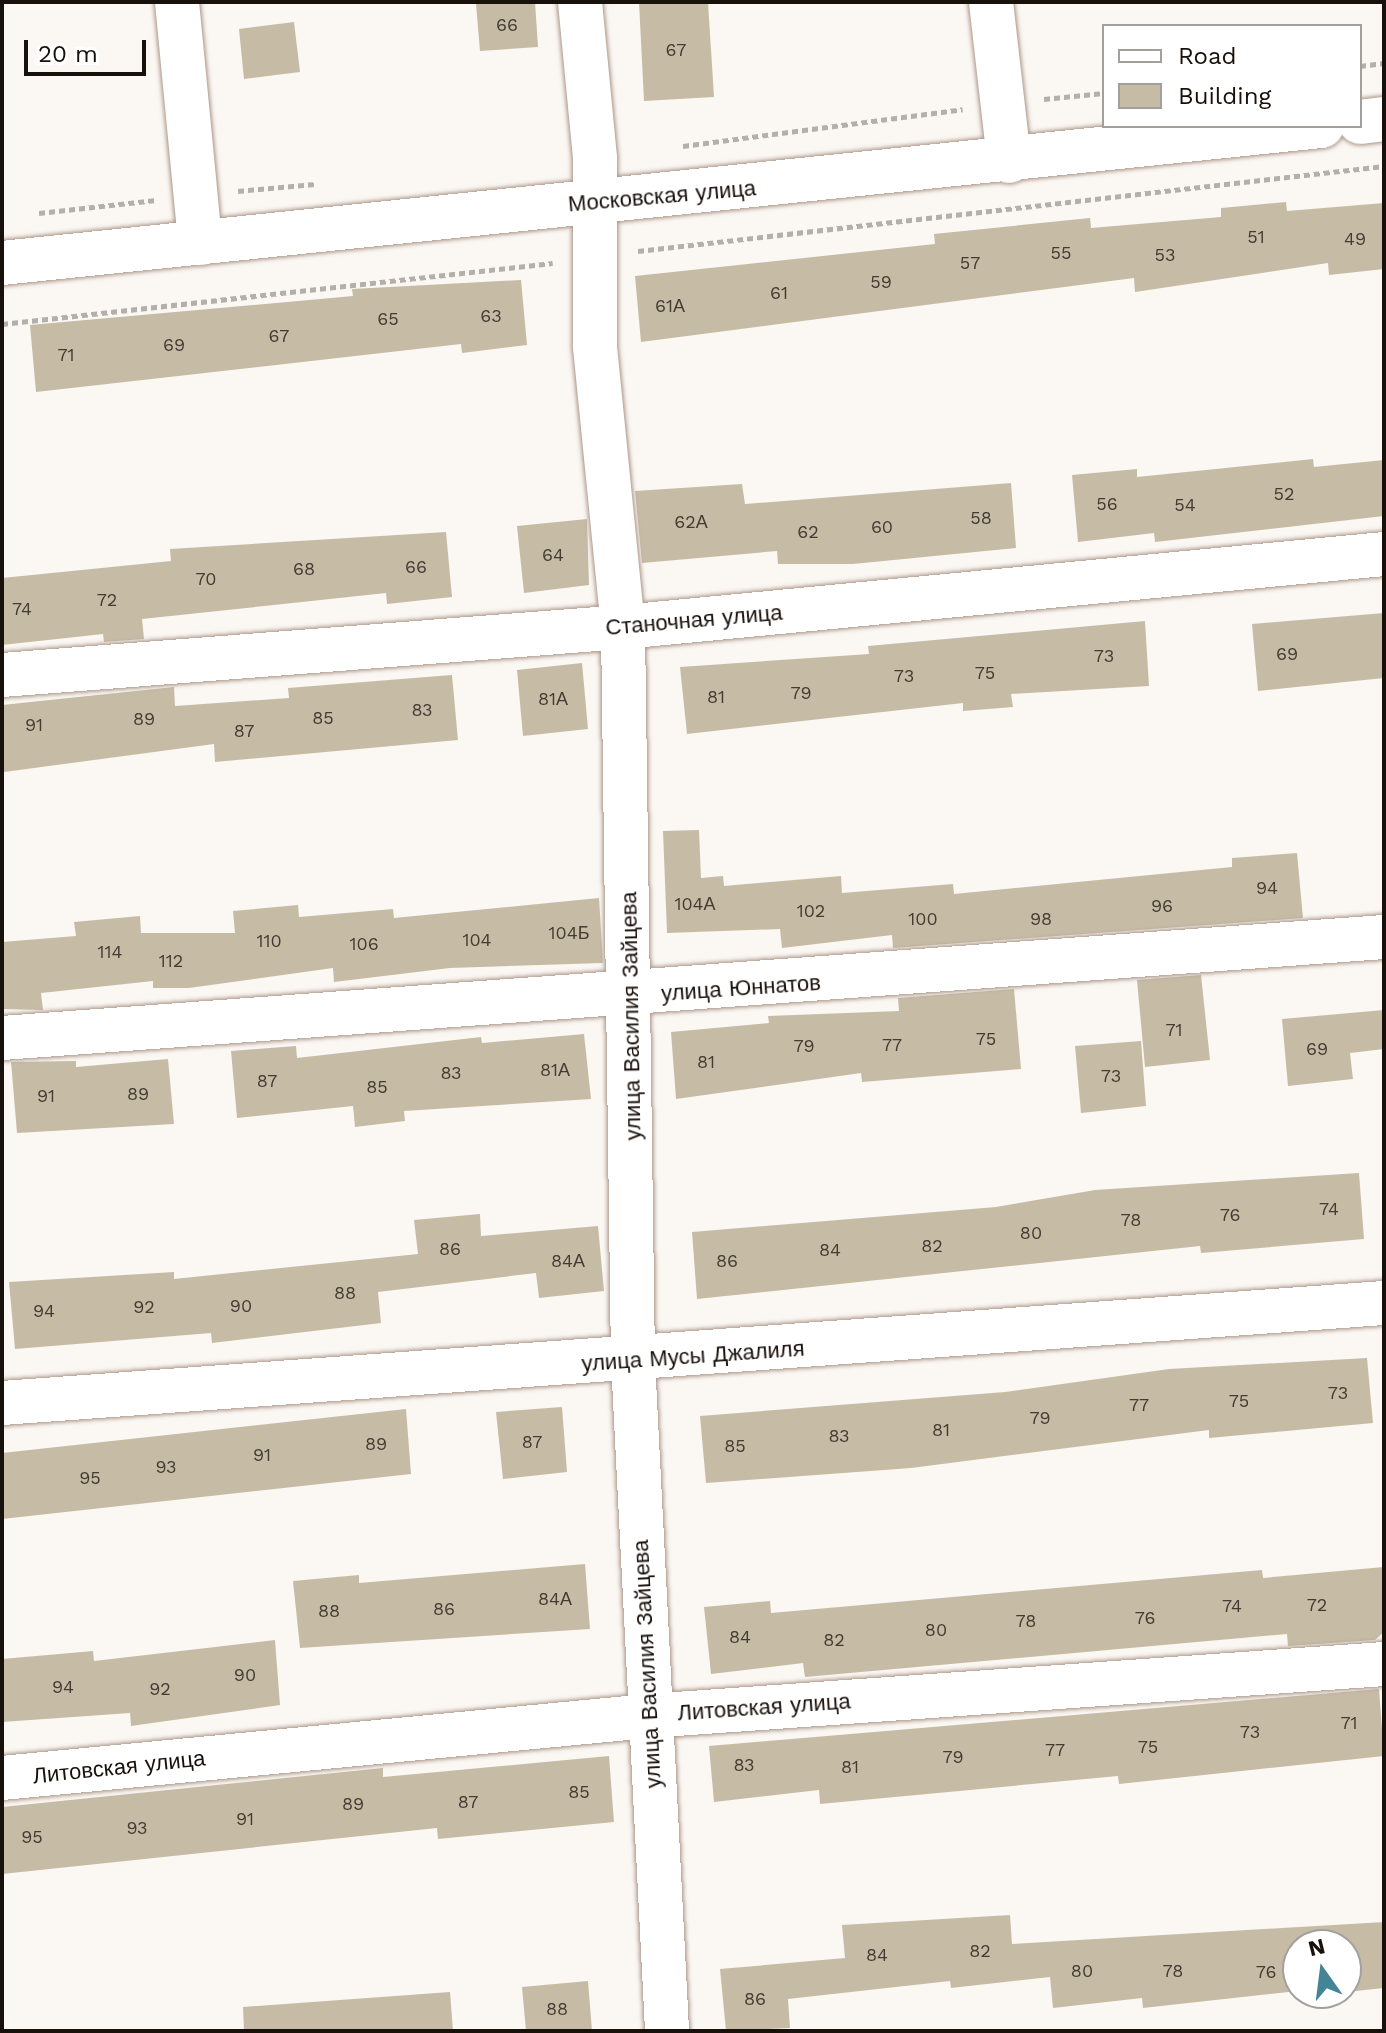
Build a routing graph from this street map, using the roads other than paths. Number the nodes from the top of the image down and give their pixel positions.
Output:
1 (177, 2) edge
2 (580, 2) edge
3 (991, 2) edge
4 (1384, 119) edge
5 (1362, 122) edge
6 (1304, 128) edge
7 (1009, 161) junction
8 (594, 204) junction
9 (200, 243) junction
10 (2, 263) edge
11 (1384, 554) edge
12 (623, 627) junction
13 (2, 675) edge
14 (1384, 937) edge
15 (632, 996) junction
16 (2, 1038) edge
17 (1384, 1303) edge
18 (633, 1361) junction
19 (2, 1403) edge
20 (1384, 1664) edge
21 (648, 1716) junction
22 (2, 1778) edge
23 (667, 2031) edge

1 - 9 street
2 - 8 street, улица Василия Зайцева
3 - 7 street
4 - 5 street
6 - 7 street, Московская улица
7 - 8 street, Московская улица
8 - 9 street, Московская улица
8 - 12 street, улица Василия Зайцева
9 - 10 street, Московская улица
11 - 12 street, Станочная улица
12 - 13 street, Станочная улица
12 - 15 street, улица Василия Зайцева
14 - 15 street, улица Юннатов
15 - 16 street, улица Юннатов
15 - 18 street, улица Василия Зайцева
17 - 18 street, улица Мусы Джалиля
18 - 19 street, улица Мусы Джалиля
18 - 21 street, улица Василия Зайцева
20 - 21 street, Литовская улица
21 - 22 street, Литовская улица
21 - 23 street, улица Василия Зайцева

